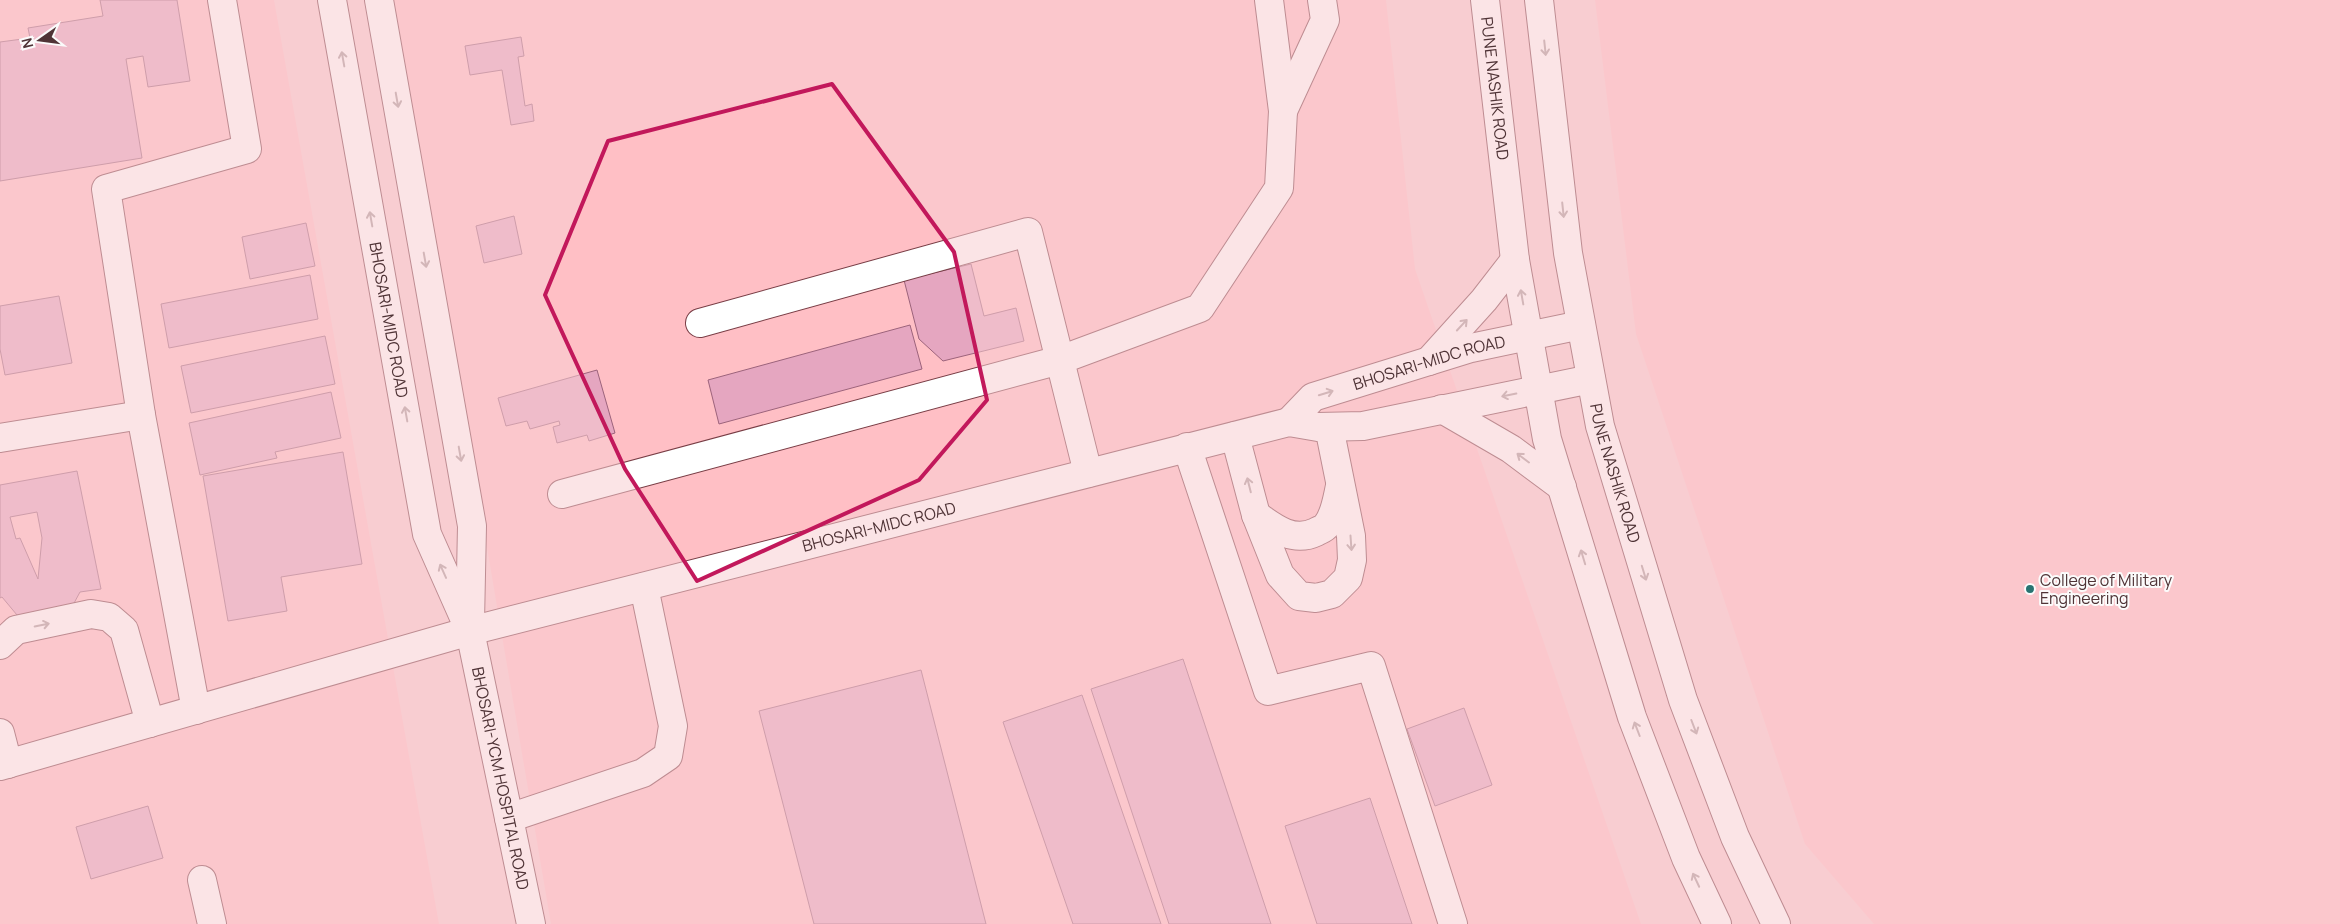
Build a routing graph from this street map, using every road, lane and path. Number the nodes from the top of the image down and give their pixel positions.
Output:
1 (222, 0) edge
2 (332, 0) edge
3 (379, 0) edge
4 (1269, 0) edge
5 (1322, 0) edge
6 (1486, 0) edge
7 (1540, 0) edge
8 (1283, 111) junction
9 (1515, 260) junction
10 (700, 323) dead end
11 (1581, 325) junction
12 (1528, 336) junction
13 (1060, 360) junction
14 (1429, 361) junction
15 (1591, 379) junction
16 (1538, 390) junction
17 (1442, 409) junction
18 (141, 415) junction
19 (1289, 422) junction
20 (1329, 427) junction
21 (1235, 436) junction
22 (0, 438) edge
23 (1187, 448) junction
24 (1088, 473) junction
25 (1341, 485) junction
26 (1562, 488) junction
27 (562, 494) dead end
28 (1256, 515) junction
29 (644, 587) junction
30 (470, 631) junction
31 (0, 645) edge
32 (196, 710) junction
33 (150, 723) junction
34 (0, 733) edge
35 (4, 765) edge
36 (509, 818) junction
37 (202, 880) dead end
38 (212, 924) edge
39 (531, 924) edge
40 (1453, 924) edge
41 (1717, 924) edge
42 (1776, 924) edge

1 - 18 main road
30 -> 2 main road, BHOSARI-MIDC ROAD
3 -> 30 main road
4 - 8 main road
5 - 8 main road
6 - 9 main road, PUNE NASHIK ROAD
7 -> 11 main road, PUNE NASHIK ROAD
8 - 13 main road
12 -> 9 main road, PUNE NASHIK ROAD
14 -> 9 main road
10 - 13 main road
11 - 12 main road, BHOSARI-MIDC ROAD
11 - 15 main road, PUNE NASHIK ROAD
12 - 14 main road, BHOSARI-MIDC ROAD
12 - 16 main road, PUNE NASHIK ROAD
13 - 24 main road
13 - 27 main road
19 -> 14 main road, BHOSARI-MIDC ROAD
15 - 16 main road, BHOSARI-MIDC ROAD
15 -> 42 main road, PUNE NASHIK ROAD
16 -> 17 main road, BHOSARI-MIDC ROAD
16 - 26 main road, PUNE NASHIK ROAD
17 - 20 main road, BHOSARI-MIDC ROAD
26 -> 17 main road
18 - 22 main road
18 - 32 main road
19 - 20 main road, BHOSARI-MIDC ROAD
19 - 21 main road, BHOSARI-MIDC ROAD
20 - 25 main road
21 - 23 main road, BHOSARI-MIDC ROAD
28 -> 21 main road
23 - 24 main road, BHOSARI-MIDC ROAD
23 - 40 main road
24 - 29 main road, BHOSARI-MIDC ROAD
25 - 28 main road
25 -> 28 main road
41 -> 26 main road, PUNE NASHIK ROAD
29 - 30 main road, BHOSARI-MIDC ROAD
29 - 36 main road
30 - 32 main road
30 - 36 main road, BHOSARI-YCM HOSPITAL ROAD
31 -> 33 main road
32 - 33 main road
33 - 35 main road
34 - 35 main road
36 - 39 main road, BHOSARI-YCM HOSPITAL ROAD
37 - 38 main road

